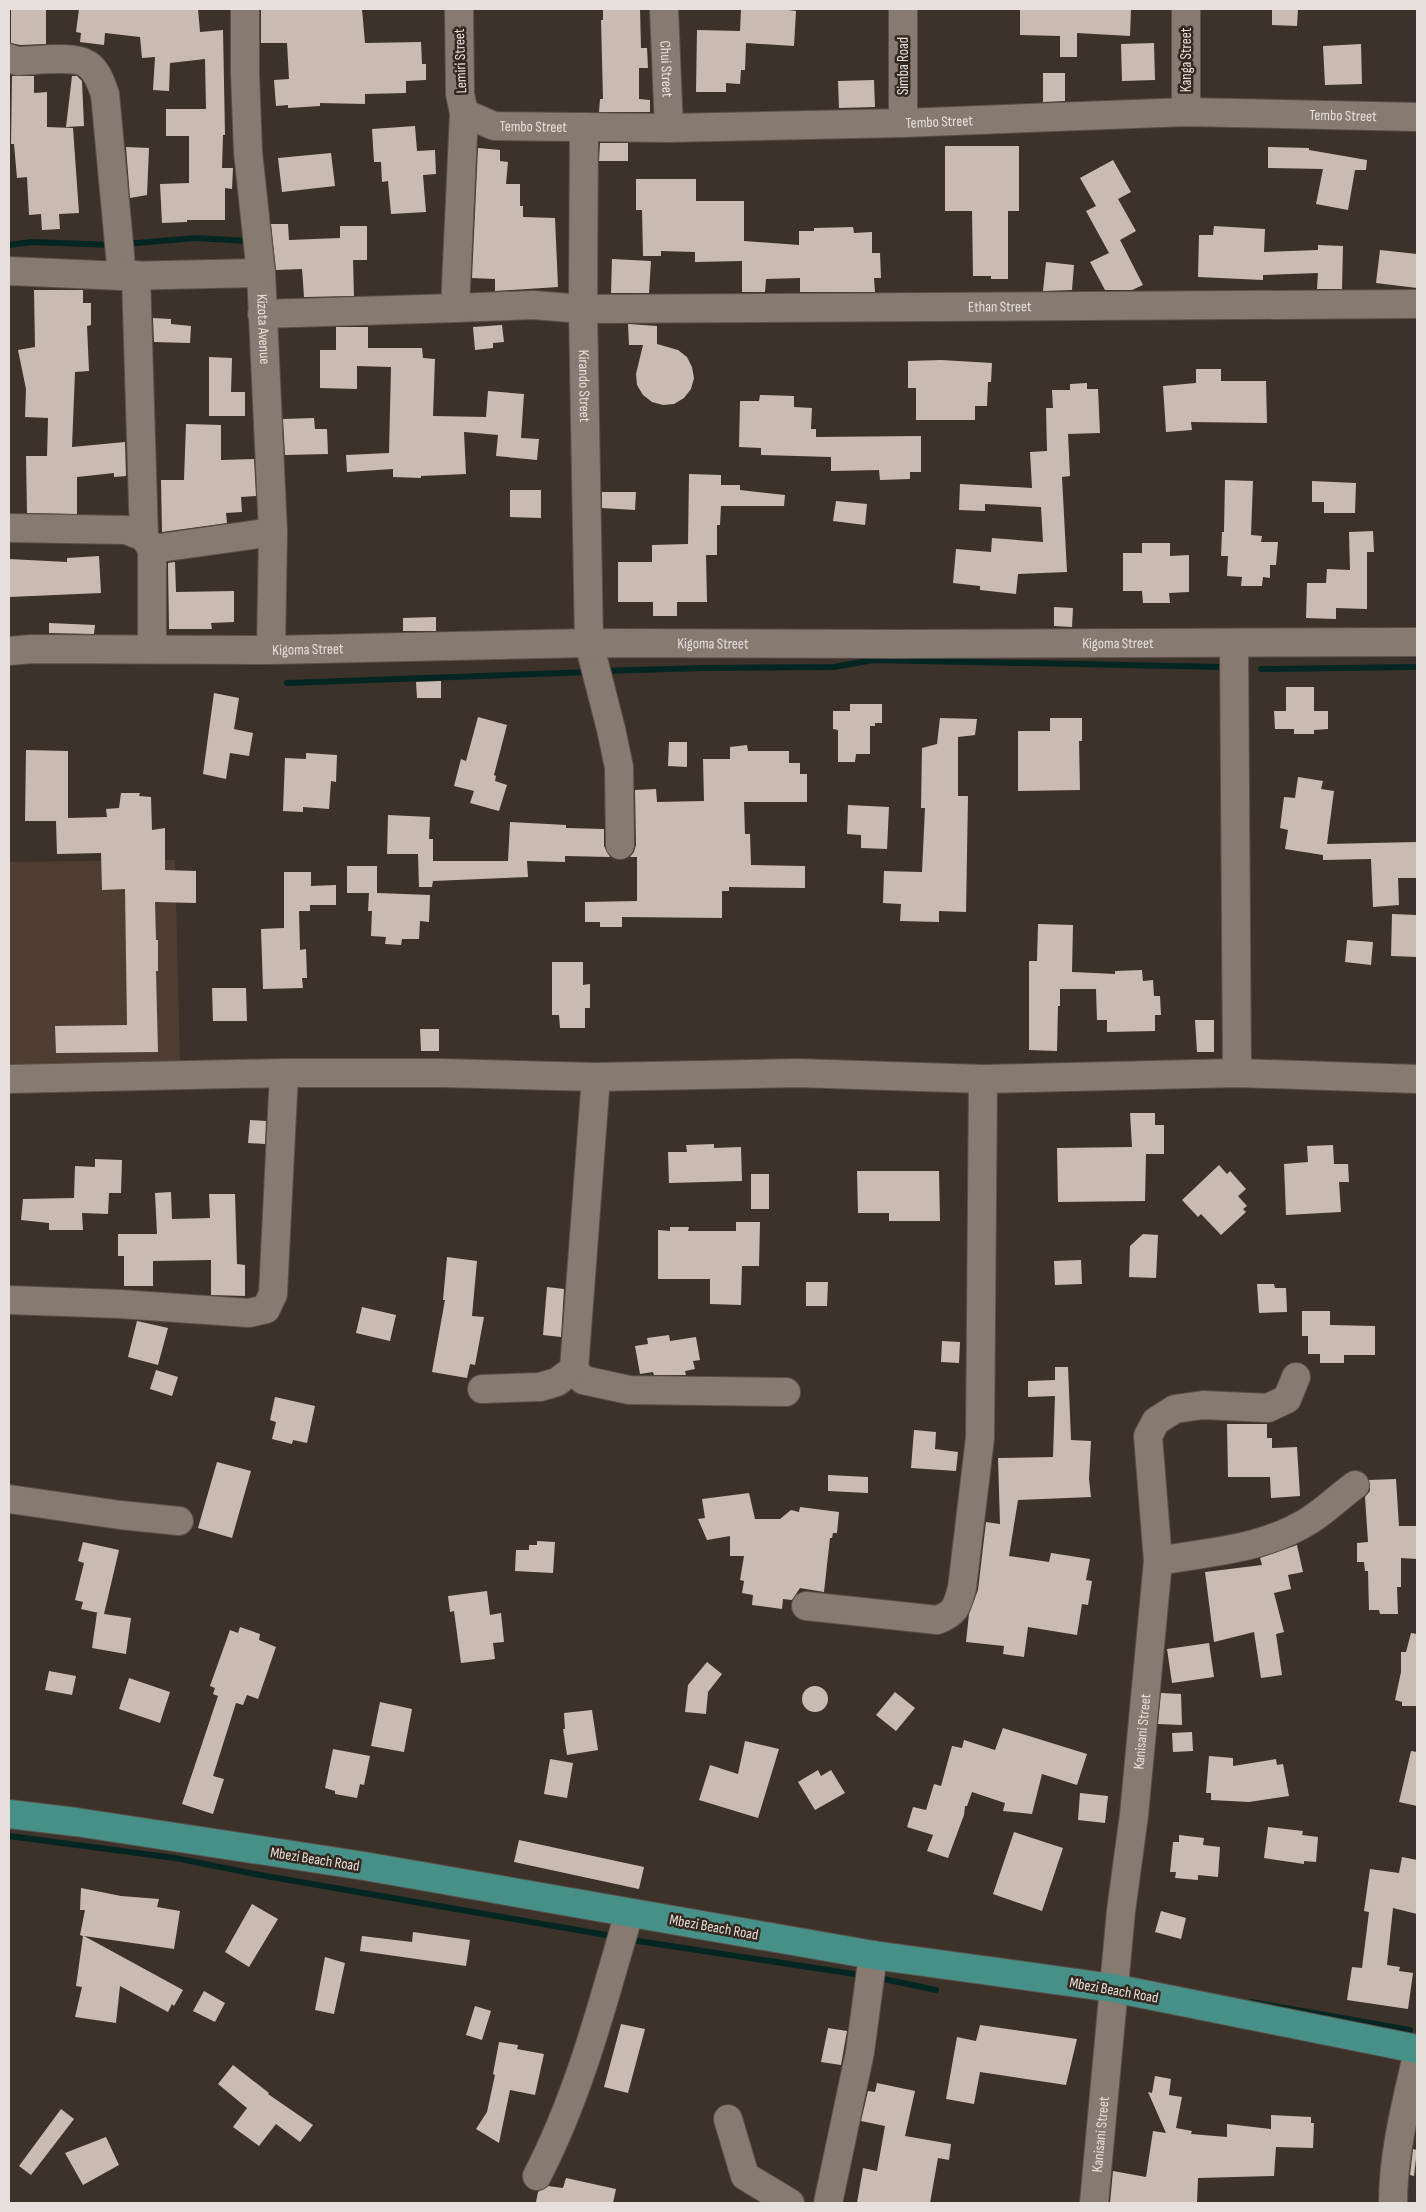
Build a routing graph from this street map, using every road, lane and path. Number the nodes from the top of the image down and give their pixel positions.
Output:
1 (245, 9) edge
2 (459, 9) edge
3 (664, 9) edge
4 (903, 9) edge
5 (1186, 9) edge
6 (9, 58) edge
7 (1186, 112) junction
8 (464, 113) junction
9 (1417, 117) edge
10 (903, 123) junction
11 (584, 127) junction
12 (669, 128) junction
13 (9, 271) edge
14 (261, 273) junction
15 (129, 276) junction
16 (1417, 304) edge
17 (455, 308) junction
18 (583, 309) junction
19 (262, 314) junction
20 (9, 528) edge
21 (272, 532) junction
22 (148, 543) junction
23 (1417, 642) edge
24 (589, 643) junction
25 (1234, 644) junction
26 (152, 649) junction
27 (9, 650) edge
28 (271, 650) junction
29 (620, 846) dead end
30 (284, 1073) junction
31 (1237, 1073) junction
32 (596, 1077) junction
33 (9, 1079) edge
34 (983, 1079) junction
35 (1417, 1079) edge
36 (9, 1300) edge
37 (574, 1369) junction
38 (1296, 1377) dead end
39 (482, 1389) dead end
40 (786, 1392) dead end
41 (1355, 1485) dead end
42 (9, 1499) edge
43 (180, 1522) dead end
44 (1158, 1561) junction
45 (806, 1606) dead end
46 (9, 1814) edge
47 (629, 1913) junction
48 (873, 1955) junction
49 (1114, 1988) junction
50 (1417, 2050) edge
51 (1417, 2056) edge
52 (728, 2119) dead end
53 (537, 2176) dead end
54 (790, 2203) edge
55 (828, 2203) edge
56 (1094, 2203) edge
57 (1393, 2203) edge

1 - 14 street, Kizota Avenue
2 - 8 street, Lemiri Street
3 - 12 street, Chui Street
4 - 10 street, Simba Road
5 - 7 street, Kanga Street
6 - 15 street
7 - 9 street, Tembo Street
7 - 10 street, Tembo Street
8 - 11 street, Tembo Street
8 - 17 street, Lemiri Street
10 - 12 street, Tembo Street
11 - 12 street, Tembo Street
11 - 18 street, Kirando Street
13 - 15 street
14 - 15 street
14 - 19 street, Kizota Avenue
15 - 22 street
16 - 18 street, Ethan Street
17 - 18 street, Ethan Street
17 - 19 street, Ethan Street
18 - 24 street, Kirando Street
19 - 21 street, Kizota Avenue
20 - 22 street
21 - 22 street
21 - 28 street, Kizota Avenue
22 - 26 street
23 - 25 street, Kigoma Street
24 - 25 street, Kigoma Street
24 - 28 street, Kigoma Street
24 - 29 street, Kirando Street
25 - 31 street
26 - 27 street, Kigoma Street
26 - 28 street, Kigoma Street
30 - 32 street
30 - 33 street
30 - 36 street
31 - 34 street
31 - 35 street
32 - 34 street
32 - 37 street
34 - 45 street
37 - 39 street
37 - 40 street
38 - 44 street, Kanisani Street
41 - 44 street
42 - 43 street
44 - 49 street, Kanisani Street
46 - 47 main road, Mbezi Beach Road
47 - 48 main road, Mbezi Beach Road
47 - 53 street
48 - 49 main road, Mbezi Beach Road
48 - 55 street
49 - 50 main road, Mbezi Beach Road
49 - 56 street, Kanisani Street
51 - 57 street
52 - 54 street

